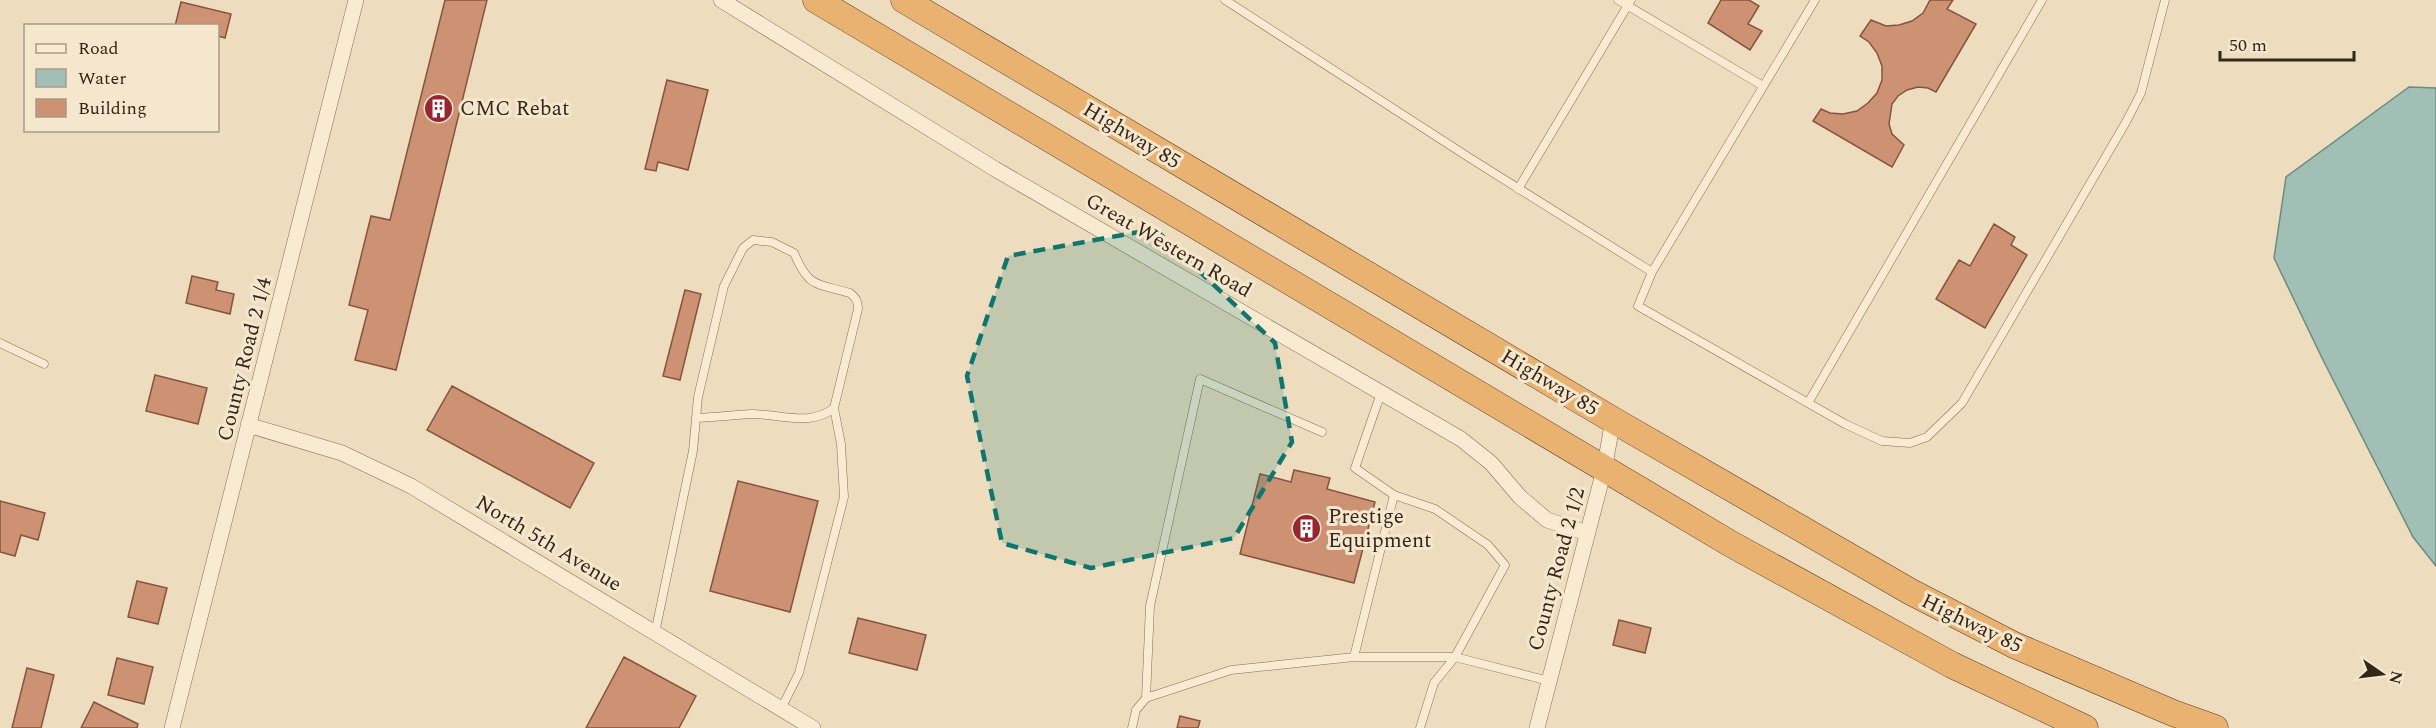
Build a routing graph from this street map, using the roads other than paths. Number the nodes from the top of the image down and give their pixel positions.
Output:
1 (356, 0) edge
2 (721, 0) edge
3 (816, 0) edge
4 (904, 0) edge
5 (1225, 0) edge
6 (1618, 0) edge
7 (1815, 0) edge
8 (2042, 0) edge
9 (2165, 0) edge
10 (1630, 3) edge
11 (1763, 86) junction
12 (1518, 189) junction
13 (1652, 272) junction
14 (0, 344) edge
15 (44, 364) dead end
16 (1381, 393) junction
17 (1808, 403) junction
18 (834, 408) junction
19 (696, 418) junction
20 (1613, 420) junction
21 (248, 425) junction
22 (1322, 432) dead end
23 (1604, 470) junction
24 (1394, 495) junction
25 (1587, 534) junction
26 (655, 633) junction
27 (1354, 657) junction
28 (1455, 657) junction
29 (1549, 681) junction
30 (1146, 698) junction
31 (781, 709) junction
32 (172, 728) edge
33 (813, 728) edge
34 (1132, 728) edge
35 (1420, 728) edge
36 (1539, 728) edge
37 (2085, 728) edge
38 (2215, 728) edge

1 - 21 street, County Road 2 1/4
2 - 16 street, Great Western Road
3 - 23 highway
4 - 20 highway, Highway 85
5 - 12 lane
6 - 10 lane
7 - 11 lane
8 - 17 lane
9 - 17 lane
10 - 11 lane
10 - 12 lane
11 - 13 lane
12 - 13 lane
13 - 17 lane
14 - 15 lane
16 - 24 lane
16 - 25 street, Great Western Road
18 - 19 lane
18 - 19 lane
18 - 31 lane
19 - 26 lane
20 - 23 street, County Road 2 1/2
20 - 38 highway, Highway 85
21 - 26 street, North 5th Avenue
21 - 32 street, County Road 2 1/4
22 - 30 lane
23 - 25 street, County Road 2 1/2
23 - 37 highway
24 - 27 lane
24 - 28 lane
25 - 29 street, County Road 2 1/2
26 - 31 street, North 5th Avenue
27 - 28 lane
27 - 30 lane
28 - 29 lane
28 - 35 lane
29 - 36 street, County Road 2 1/2
30 - 34 lane
31 - 33 street, North 5th Avenue

